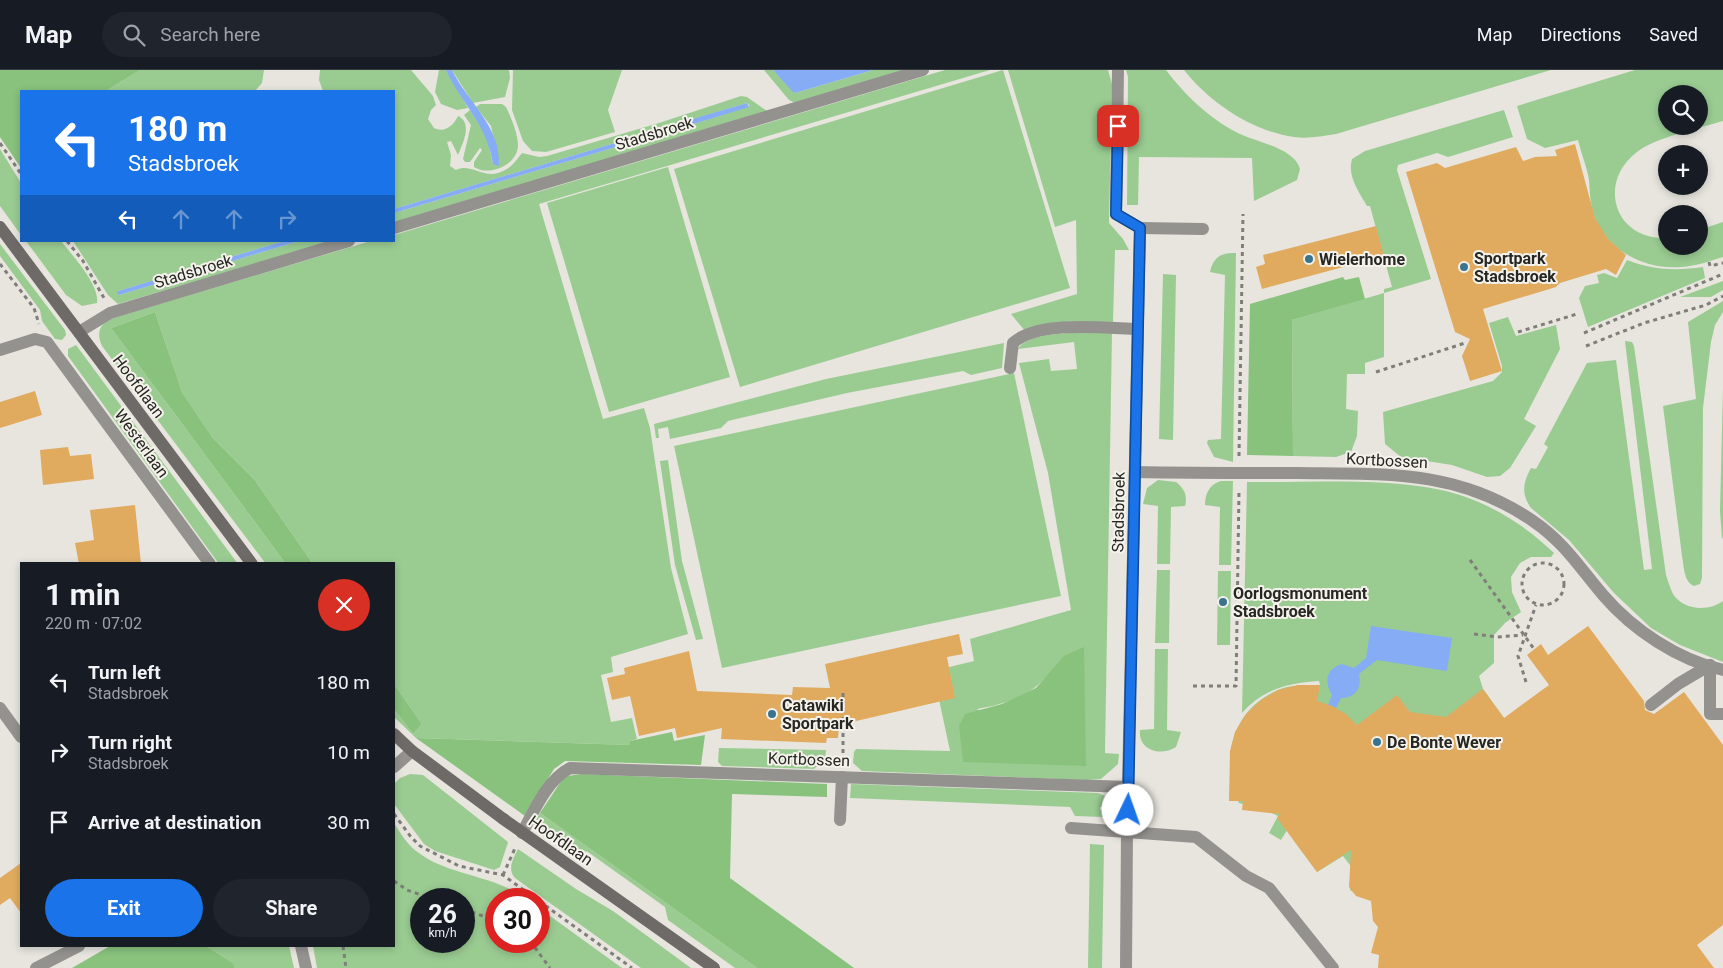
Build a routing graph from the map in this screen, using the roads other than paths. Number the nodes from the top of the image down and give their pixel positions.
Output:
1 (923, 70) edge
2 (1118, 70) edge
3 (0, 227) edge
4 (395, 228) edge
5 (1140, 228) junction
6 (1203, 230) dead end
7 (346, 242) edge
8 (1138, 329) junction
9 (79, 332) junction
10 (0, 350) edge
11 (1010, 368) dead end
12 (1135, 472) junction
13 (209, 562) edge
14 (251, 562) edge
15 (1710, 665) junction
16 (1723, 670) edge
17 (1651, 705) dead end
18 (0, 708) edge
19 (1723, 714) edge
20 (395, 735) edge
21 (20, 736) edge
22 (412, 751) junction
23 (395, 766) edge
24 (842, 777) junction
25 (1129, 787) junction
26 (840, 820) dead end
27 (1071, 828) dead end
28 (1127, 831) junction
29 (522, 832) junction
30 (77, 947) edge
31 (302, 947) edge
32 (36, 968) edge
33 (306, 968) edge
34 (714, 968) edge
35 (1126, 968) edge
36 (1333, 968) edge

1 - 4 street, Stadsbroek
2 - 5 street
3 - 9 street, Hoofdlaan
5 - 6 street
5 - 8 street, Stadsbroek
7 - 9 street, Stadsbroek
8 - 11 street
8 - 12 street, Stadsbroek
9 - 14 street, Hoofdlaan
10 - 13 street, Westerlaan
12 - 15 street, Kortbossen
12 - 25 street, Stadsbroek
15 - 16 street, Kortbossen
15 - 17 street
15 - 19 street
18 - 21 street
20 - 22 street, Hoofdlaan
22 - 23 street
22 - 29 street, Hoofdlaan
24 - 25 street, Kortbossen
24 - 26 street
24 - 29 street, Kortbossen
25 - 28 street, Stadsbroek
27 - 28 street
28 - 35 street, Stadsbroek
28 - 36 street
29 - 34 street, Hoofdlaan
30 - 32 street
31 - 33 street

